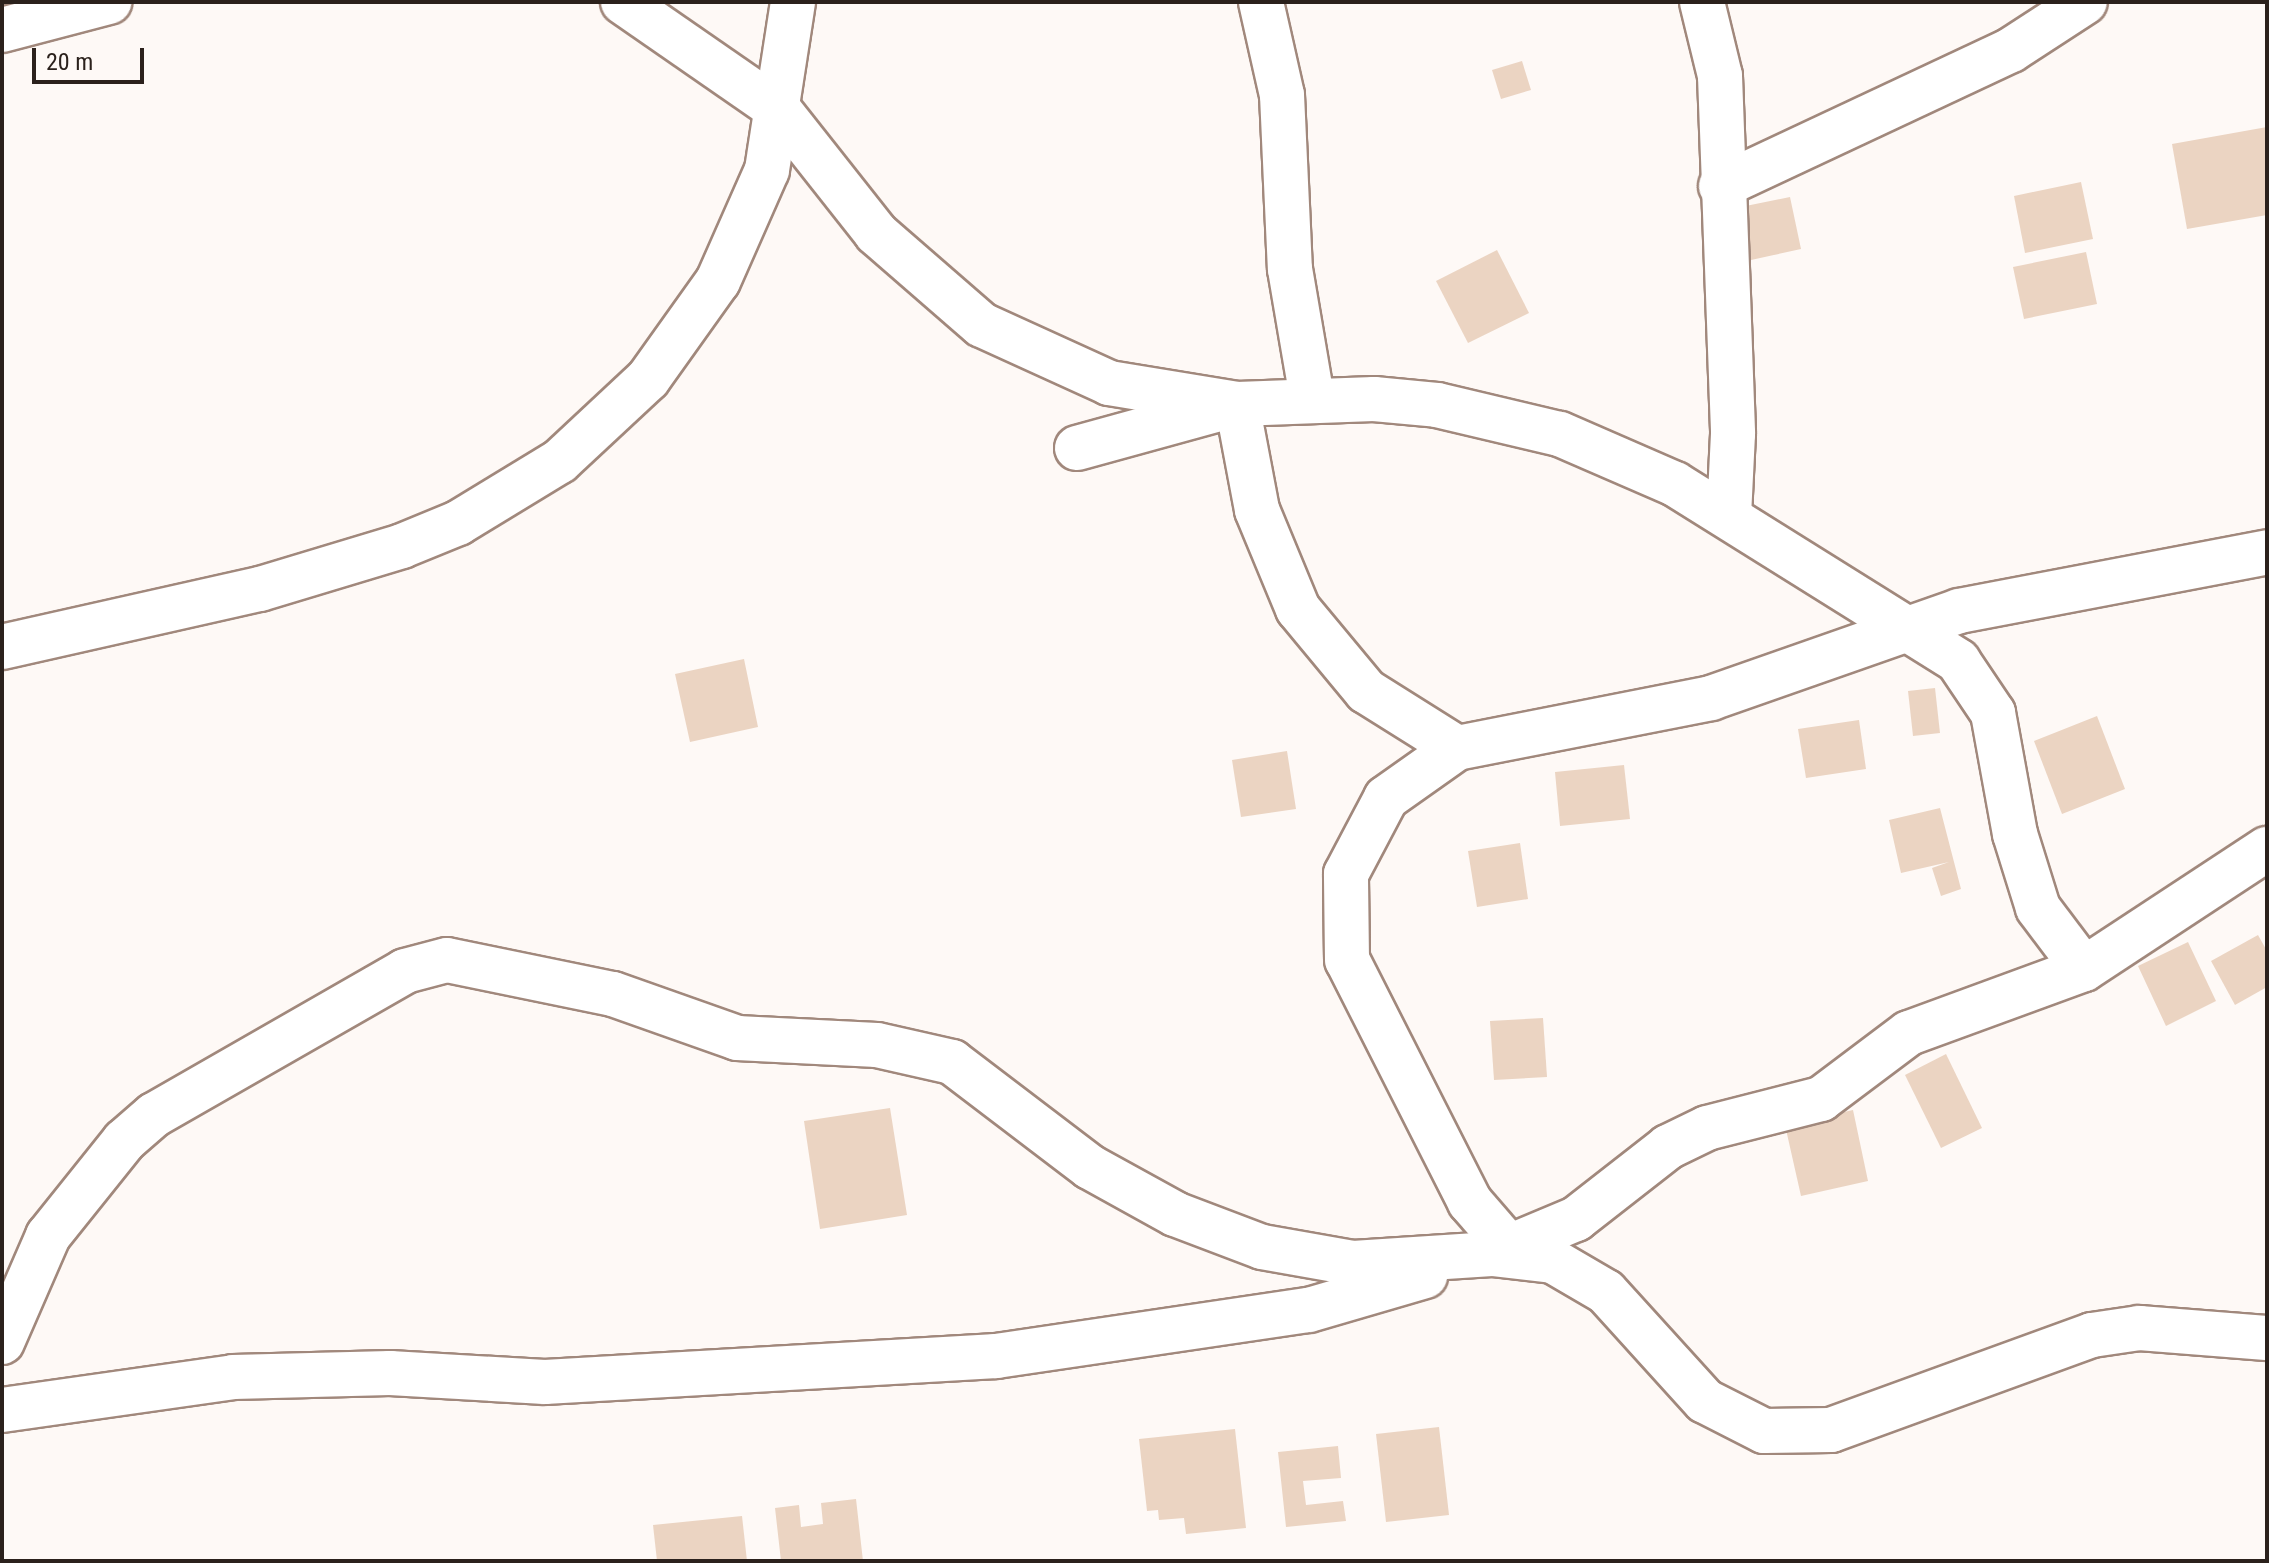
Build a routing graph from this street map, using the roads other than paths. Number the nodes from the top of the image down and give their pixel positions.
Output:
1 (109, 2) edge
2 (623, 2) edge
3 (793, 2) edge
4 (1261, 2) edge
5 (1702, 2) edge
6 (2085, 2) edge
7 (2, 30) edge
8 (779, 110) junction
9 (1721, 186) junction
10 (1312, 398) junction
11 (1237, 404) junction
12 (1077, 448) dead end
13 (1729, 517) junction
14 (2267, 552) edge
15 (1906, 626) junction
16 (2, 647) edge
17 (1457, 748) junction
18 (2267, 849) edge
19 (2084, 969) junction
20 (1500, 1250) junction
21 (2267, 1338) edge
22 (2, 1342) edge
23 (2, 1410) edge

1 - 7 street
2 - 8 street
3 - 8 street
4 - 10 street
5 - 9 street
6 - 9 street
8 - 11 street
8 - 16 street
9 - 13 street
10 - 11 street
10 - 13 street
11 - 12 street
11 - 17 street
13 - 15 street
14 - 15 street
15 - 17 street
15 - 19 street
17 - 20 street
18 - 19 street
19 - 20 street
20 - 21 street
20 - 22 street
20 - 23 street

